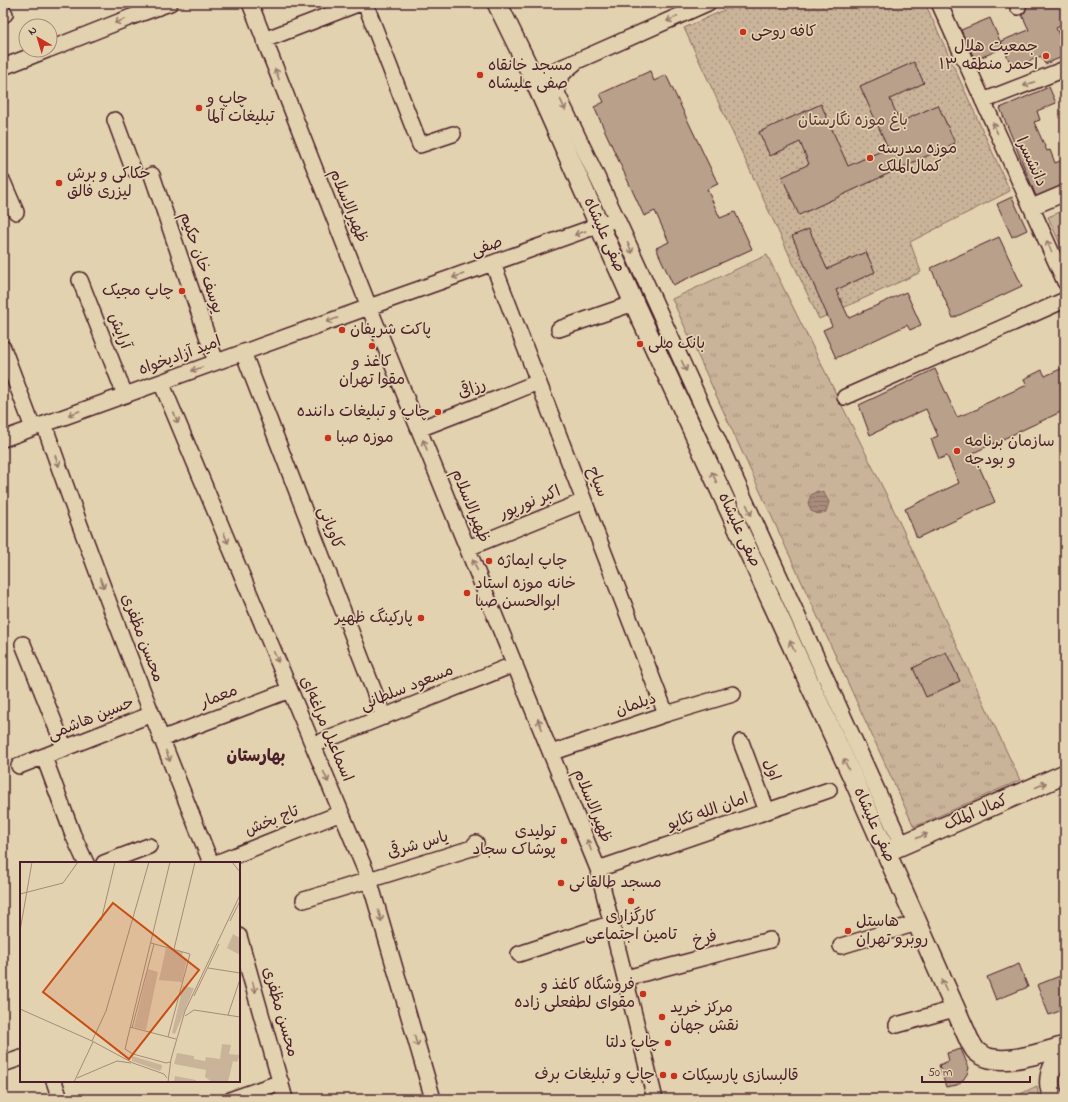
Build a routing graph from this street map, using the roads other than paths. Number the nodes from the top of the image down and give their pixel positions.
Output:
1 (170, 3) edge
2 (250, 3) edge
3 (360, 3) edge
4 (365, 3) edge
5 (497, 3) edge
6 (708, 3) edge
7 (939, 3) edge
8 (264, 40) junction
9 (58, 46) edge
10 (26, 58) edge
11 (577, 62) junction
12 (3, 67) edge
13 (1065, 70) edge
14 (534, 79) junction
15 (983, 101) junction
16 (115, 120) dead end
17 (453, 134) dead end
18 (133, 169) dead end
19 (152, 175) dead end
20 (3, 182) edge
21 (1065, 193) edge
22 (1032, 207) junction
23 (16, 212) dead end
24 (609, 222) junction
25 (493, 264) junction
26 (80, 280) dead end
27 (1065, 282) edge
28 (1065, 300) edge
29 (634, 303) junction
30 (369, 306) junction
31 (560, 329) dead end
32 (3, 348) edge
33 (243, 352) junction
34 (216, 362) junction
35 (161, 382) junction
36 (538, 382) junction
37 (125, 395) junction
38 (844, 398) dead end
39 (38, 426) junction
40 (418, 428) junction
41 (3, 439) edge
42 (584, 501) junction
43 (468, 548) junction
44 (23, 644) dead end
45 (515, 664) junction
46 (290, 690) junction
47 (733, 694) dead end
48 (152, 714) junction
49 (666, 714) junction
50 (384, 717) junction
51 (161, 738) junction
52 (741, 742) dead end
53 (313, 745) junction
54 (65, 749) junction
55 (551, 753) junction
56 (44, 758) junction
57 (19, 766) dead end
58 (1065, 774) edge
59 (829, 790) dead end
60 (767, 811) junction
61 (341, 813) junction
62 (476, 843) dead end
63 (150, 846) dead end
64 (894, 848) junction
65 (86, 862) edge
66 (107, 862) edge
67 (211, 862) edge
68 (218, 862) edge
69 (598, 869) junction
70 (369, 879) junction
71 (304, 900) dead end
72 (612, 923) junction
73 (917, 923) junction
74 (240, 939) edge
75 (770, 940) dead end
76 (841, 946) dead end
77 (519, 954) dead end
78 (626, 978) junction
79 (954, 1009) junction
80 (897, 1025) dead end
81 (1065, 1047) edge
82 (20, 1058) edge
83 (3, 1064) edge
84 (54, 1082) edge
85 (281, 1082) junction
86 (60, 1099) edge
87 (232, 1099) edge
88 (285, 1099) edge
89 (433, 1099) edge
90 (655, 1099) edge
91 (1055, 1099) edge

1 -> 9 street
2 - 8 street, ظهیرالاسلام
3 - 8 street
4 - 17 street
5 - 14 main road, صفی علیشاه
6 -> 11 street
7 - 15 street, دانشسرا
30 -> 8 street, ظهیرالاسلام
10 - 12 street
11 - 14 street
11 -> 24 street, صفی علیشاه
13 -> 15 street
14 - 24 main road, صفی علیشاه
22 -> 15 street, دانشسرا
16 - 18 street
19 - 34 street, یوسف خان حکیم
20 - 23 street
21 - 22 street
27 -> 22 street, دانشسرا
24 -> 25 street, صفی
24 - 29 main road, صفی علیشاه
24 -> 64 street, صفی علیشاه
25 -> 30 street, صفی
25 - 36 street, سیاح
26 - 37 street, آرایش
28 - 38 street
29 - 31 street
64 -> 29 main road, صفی علیشاه
30 -> 33 street, امید آزادیخواه
30 - 40 street, ظهیرالاسلام
32 - 39 street, محسن مظفری
33 - 34 street, امید آزادیخواه
33 - 50 street, کاویانی
34 -> 35 street, امید آزادیخواه
35 - 37 street, امید آزادیخواه
35 -> 46 street, اسماعیل مراغه‌ای
36 - 40 street, رزاقی
36 - 42 street, سیاح
37 -> 39 street, امید آزادیخواه
39 - 41 street, امید آزادیخواه
39 -> 48 street, محسن مظفری
43 -> 40 street, ظهیرالاسلام
42 - 43 street, اکبر نورپور
42 - 49 street, سیاح
45 -> 43 street, ظهیرالاسلام
44 - 54 street
45 - 50 street, مسعود سلطانی
55 -> 45 street, ظهیرالاسلام
46 - 51 street, معمار
46 - 53 street, اسماعیل مراغه‌ای
47 - 49 street, دیلمان
48 - 51 street, محسن مظفری
48 - 54 street, حسین هاشمی
49 - 55 street, دیلمان
50 - 53 street, مسعود سلطانی
51 -> 67 street, محسن مظفری
52 - 60 street, اول
53 -> 61 street, اسماعیل مراغه‌ای
54 - 56 street, حسین هاشمی
69 -> 55 street, ظهیرالاسلام
56 - 57 street, حسین هاشمی
56 - 65 street
64 -> 58 main road, کمال الملک
59 - 60 street, امان الله تکاپو
60 - 69 street, امان الله تکاپو
61 - 68 street, تاج بخش
61 - 70 street, اسماعیل مراغه‌ای
62 - 70 street, یاس شرقی
63 - 66 street
64 - 73 main road, صفی علیشاه
69 - 72 street, ظهیرالاسلام
70 - 71 street, یاس شرقی
70 -> 89 street, اسماعیل مراغه‌ای
72 - 77 street
72 - 78 street, ظهیرالاسلام
73 - 76 street
79 -> 73 main road, صفی علیشاه
74 -> 85 street, محسن مظفری
75 - 78 street, فرخ
78 - 90 street, ظهیرالاسلام
79 - 80 street
79 - 81 main road, صفی علیشاه
81 - 91 main road
82 - 83 street
84 - 86 street
85 - 87 street
85 - 88 street, محسن مظفری

